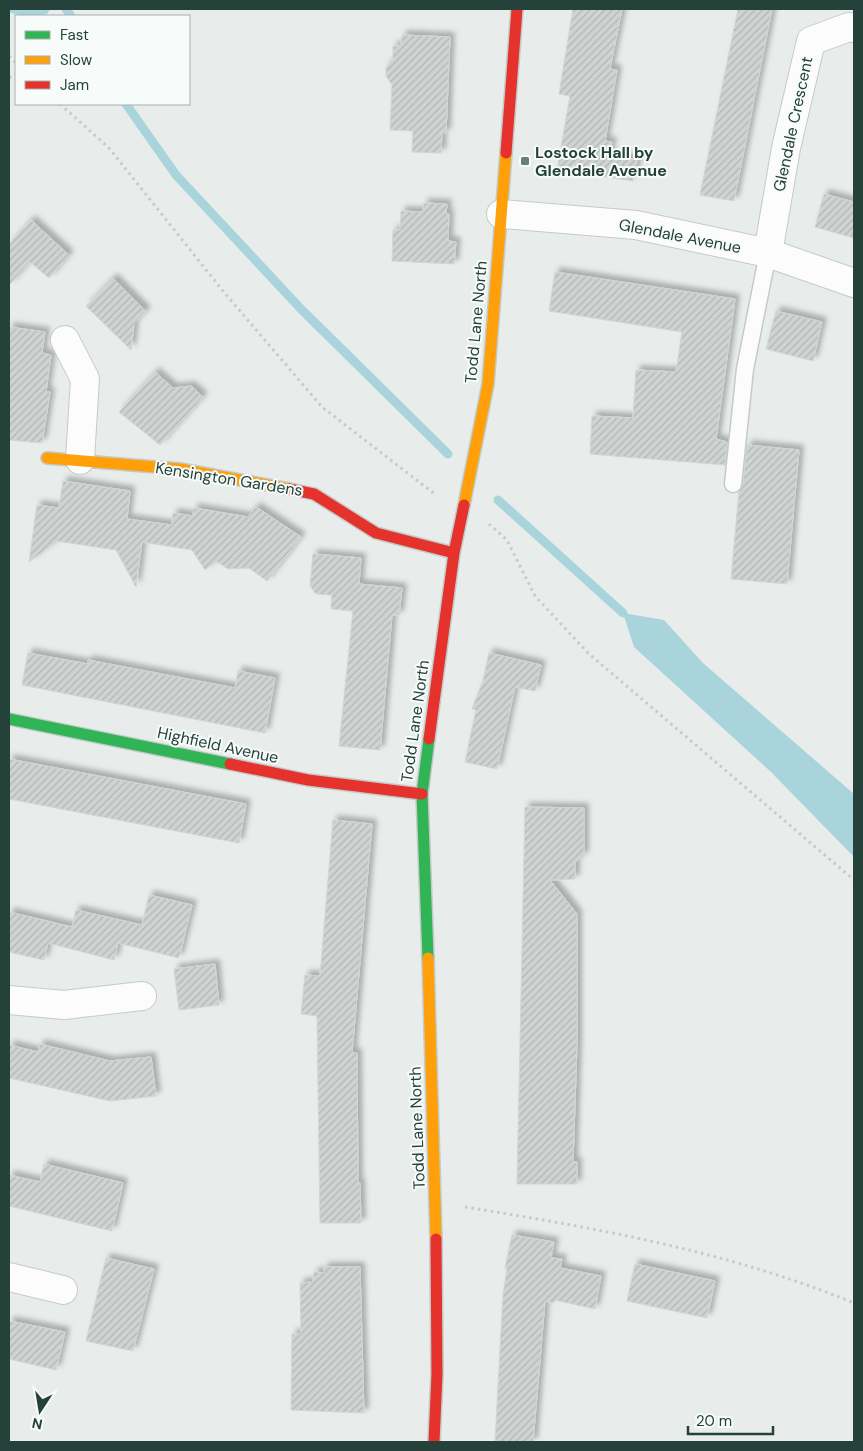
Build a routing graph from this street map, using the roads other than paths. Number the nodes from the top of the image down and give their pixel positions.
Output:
1 (517, 9) edge
2 (854, 28) edge
3 (501, 214) junction
4 (768, 253) junction
5 (854, 283) edge
6 (65, 340) dead end
7 (47, 458) dead end
8 (80, 460) junction
9 (733, 484) dead end
10 (454, 553) junction
11 (9, 719) edge
12 (422, 794) junction
13 (142, 996) dead end
14 (9, 1000) edge
15 (9, 1277) edge
16 (63, 1290) dead end
17 (434, 1442) edge

1 - 3 street, Todd Lane North
2 - 4 street, Glendale Crescent
3 - 4 street, Glendale Avenue
3 - 10 street, Todd Lane North
4 - 5 street, Glendale Avenue
4 - 9 lane
6 - 8 street
7 - 8 street, Kensington Gardens
8 - 10 street, Kensington Gardens
10 - 12 street, Todd Lane North
11 - 12 street, Highfield Avenue
12 - 17 street, Todd Lane North
13 - 14 street
15 - 16 street

